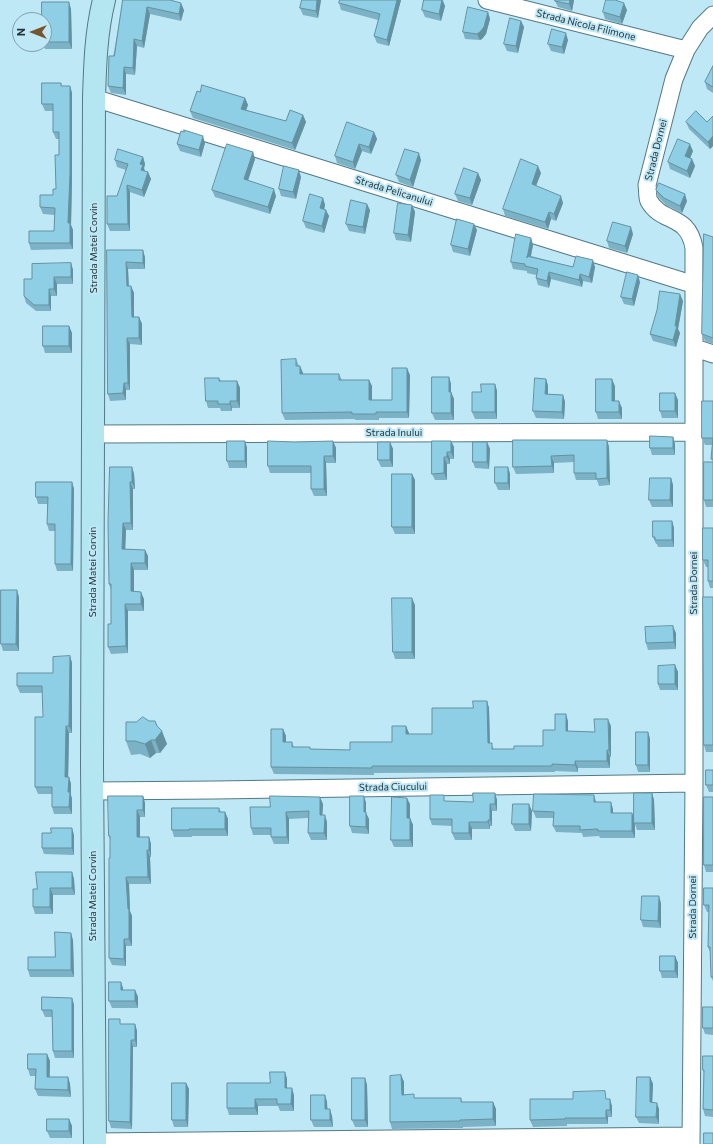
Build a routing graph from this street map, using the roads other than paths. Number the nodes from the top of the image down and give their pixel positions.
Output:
1 (104, 0) edge
2 (487, 0) edge
3 (713, 15) edge
4 (686, 50) junction
5 (94, 98) junction
6 (695, 285) junction
7 (695, 348) junction
8 (713, 354) edge
9 (694, 432) junction
10 (93, 434) junction
11 (694, 782) junction
12 (93, 791) junction
13 (691, 1140) edge
14 (95, 1143) edge

1 - 5 main road, Strada Matei Corvin
2 - 4 street, Strada Nicola Filimone
3 - 4 street, Strada Dornei
4 - 6 street, Strada Dornei
5 - 6 street, Strada Pelicanului
5 - 10 main road, Strada Matei Corvin
6 - 7 street, Strada Dornei
7 - 8 street
7 - 9 street, Strada Dornei
9 - 10 street, Strada Inului
9 - 11 street, Strada Dornei
10 - 12 main road, Strada Matei Corvin
11 - 12 street, Strada Ciucului
11 - 13 street, Strada Dornei
12 - 14 main road, Strada Matei Corvin
13 - 14 street

